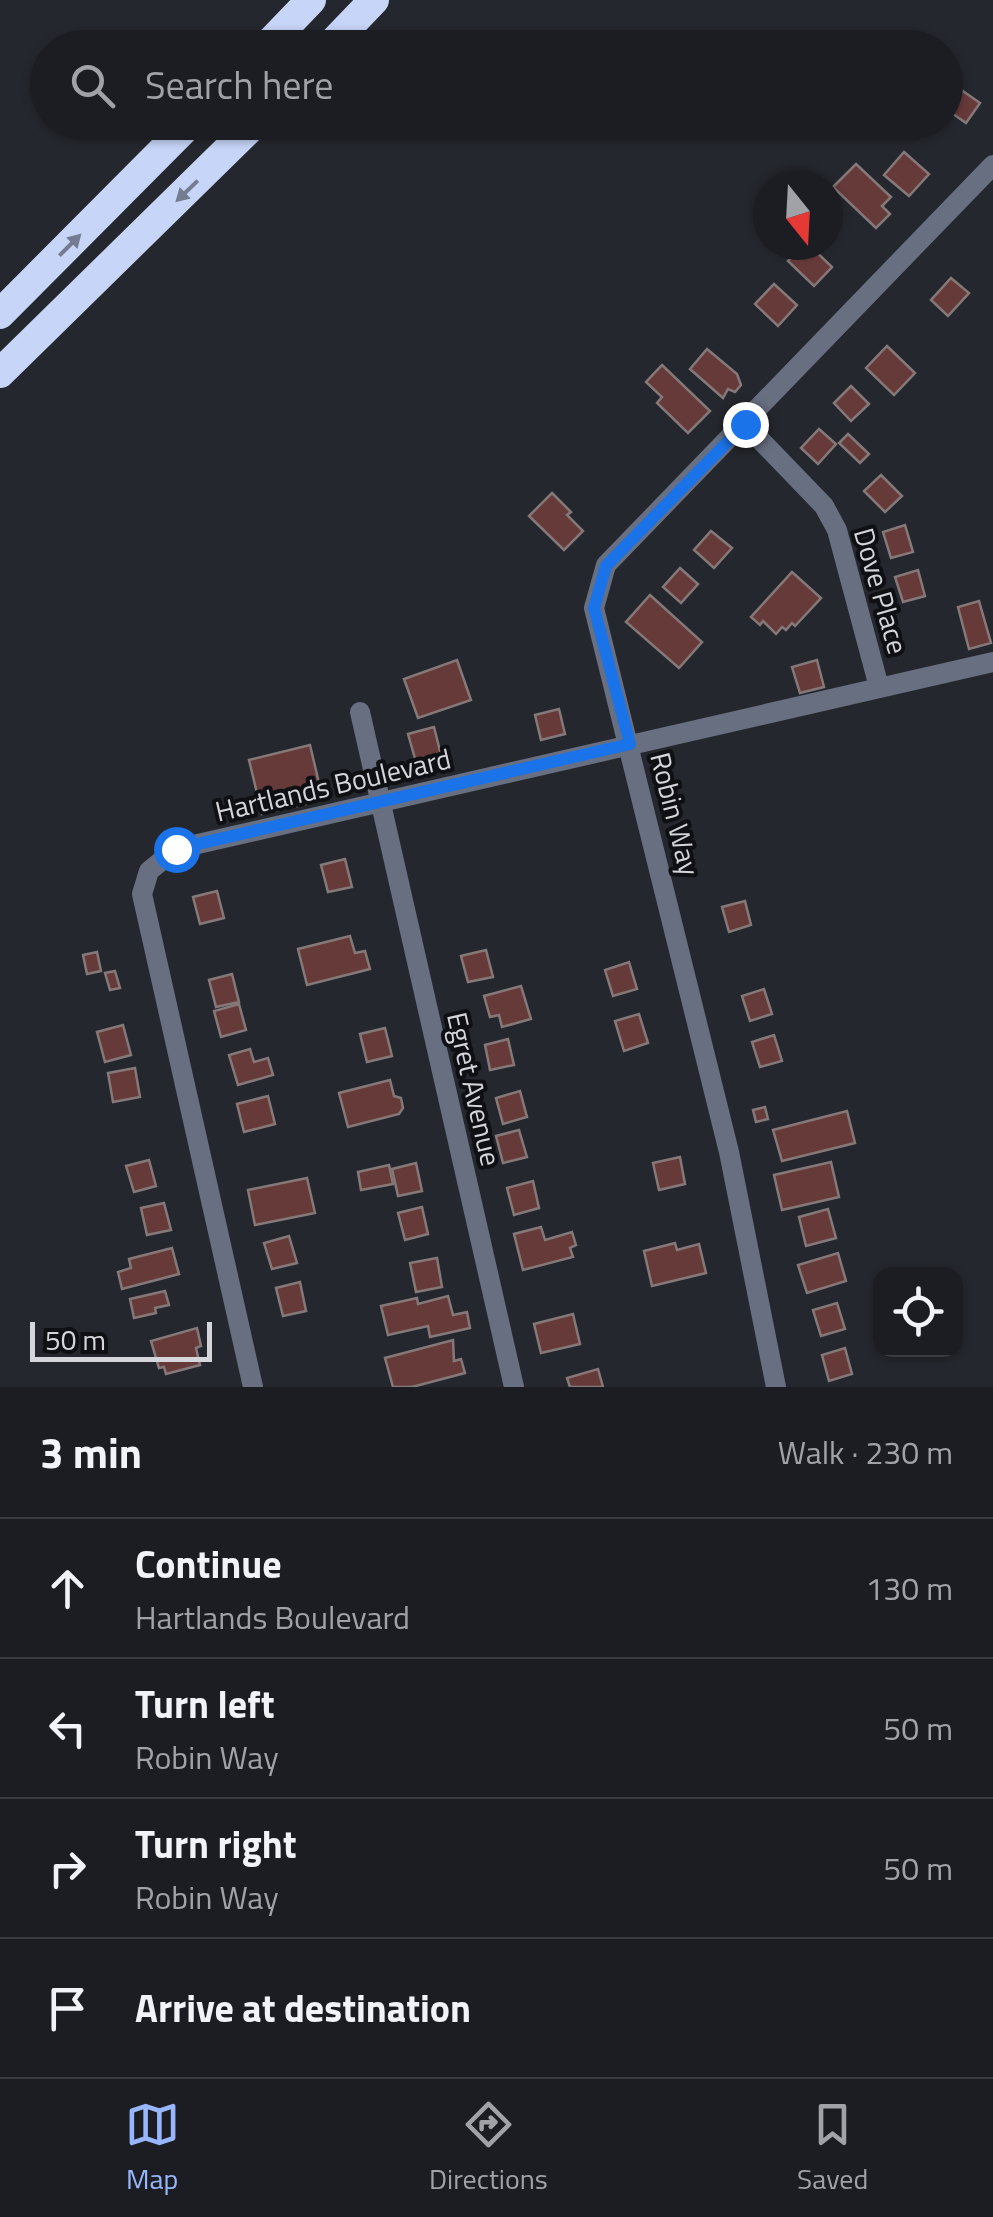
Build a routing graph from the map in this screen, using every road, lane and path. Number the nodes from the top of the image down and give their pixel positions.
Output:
1 (312, 0) edge
2 (374, 0) edge
3 (283, 30) edge
4 (345, 30) edge
5 (173, 140) edge
6 (238, 140) edge
7 (993, 165) edge
8 (0, 314) edge
9 (0, 373) edge
10 (745, 424) junction
11 (993, 662) edge
12 (879, 687) junction
13 (360, 712) dead end
14 (630, 744) junction
15 (381, 803) junction
16 (253, 1387) edge
17 (514, 1387) edge
18 (776, 1387) edge

1 - 3 highway
2 - 4 highway
8 -> 5 highway
6 -> 9 highway
7 - 10 street, Robin Way
10 - 12 street, Dove Place
10 - 14 street, Robin Way
11 - 12 street, Hartlands Boulevard
12 - 14 street, Hartlands Boulevard
13 - 15 street, Egret Avenue
14 - 15 street, Hartlands Boulevard
14 - 18 street, Robin Way
15 - 16 street, Hartlands Boulevard
15 - 17 street, Egret Avenue

